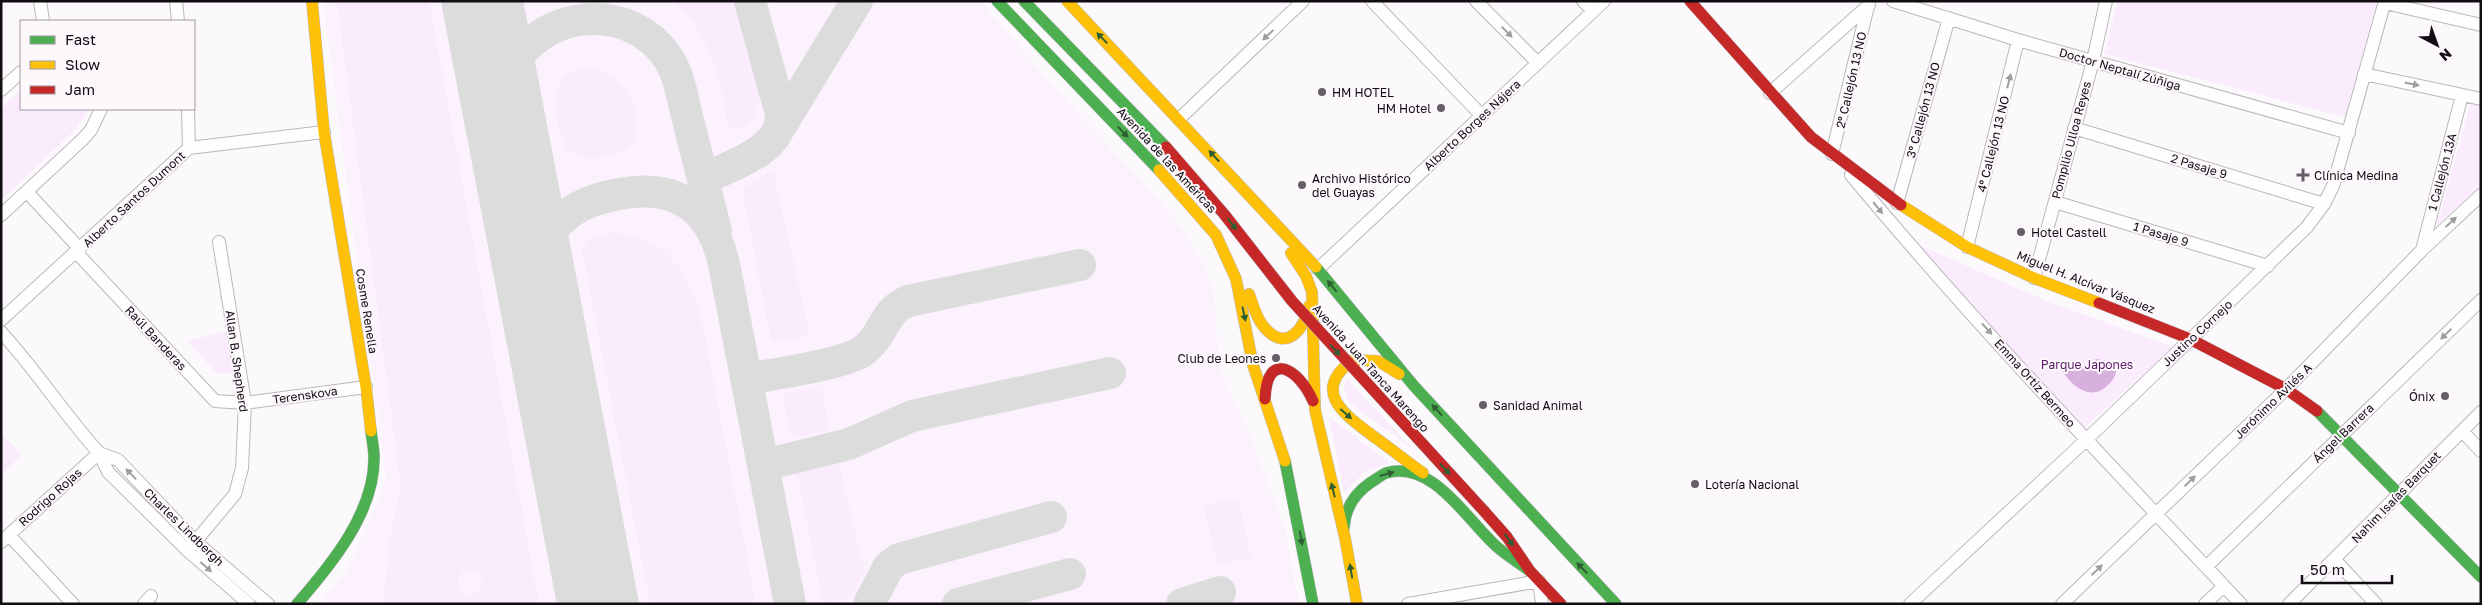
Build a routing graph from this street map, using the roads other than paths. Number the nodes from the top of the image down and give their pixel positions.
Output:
1 (40, 1) edge
2 (176, 1) edge
3 (312, 1) edge
4 (997, 1) edge
5 (1024, 1) edge
6 (1066, 1) edge
7 (1303, 1) edge
8 (1372, 1) edge
9 (1476, 1) edge
10 (1583, 1) edge
11 (1604, 1) edge
12 (1690, 1) edge
13 (1893, 1) edge
14 (2106, 1) edge
15 (2385, 2) edge
16 (1871, 3) edge
17 (1593, 11) junction
18 (1949, 18) junction
19 (43, 20) edge
20 (178, 20) edge
21 (2481, 25) edge
22 (1061, 40) junction
23 (2018, 40) junction
24 (2093, 62) junction
25 (1538, 63) junction
26 (20, 73) edge
27 (2364, 74) junction
28 (1, 90) edge
29 (1770, 93) junction
30 (2462, 94) junction
31 (1089, 97) junction
32 (2481, 99) edge
33 (101, 110) edge
34 (188, 110) edge
35 (1482, 116) junction
36 (1179, 119) junction
37 (2074, 128) junction
38 (324, 132) junction
39 (2349, 133) junction
40 (189, 148) junction
41 (1166, 148) joint
42 (1834, 156) junction
43 (1248, 191) junction
44 (27, 192) junction
45 (2481, 194) edge
46 (2054, 202) junction
47 (1897, 203) junction
48 (2324, 204) junction
49 (1, 215) edge
50 (1216, 235) junction
51 (219, 242) dead end
52 (1967, 247) junction
53 (78, 250) junction
54 (2422, 250) junction
55 (2268, 266) junction
56 (1318, 269) junction
57 (1306, 276) junction
58 (2034, 278) junction
59 (2481, 300) edge
60 (1, 320) edge
61 (1, 332) edge
62 (2190, 339) junction
63 (1414, 386) junction
64 (366, 387) junction
65 (2286, 388) junction
66 (1265, 399) junction
67 (245, 403) junction
68 (1315, 410) junction
69 (2481, 412) edge
70 (2462, 431) junction
71 (2341, 434) junction
72 (2086, 440) junction
73 (2481, 451) edge
74 (99, 452) junction
75 (1437, 485) junction
76 (2400, 492) junction
77 (2155, 514) junction
78 (5, 538) edge
79 (1345, 538) junction
80 (192, 547) junction
81 (2335, 560) junction
82 (2206, 568) junction
83 (1530, 571) junction
84 (2481, 577) edge
85 (1540, 581) junction
86 (2224, 586) junction
87 (73, 604) edge
88 (249, 604) edge
89 (268, 604) edge
90 (298, 604) edge
91 (1313, 604) edge
92 (1357, 604) edge
93 (1408, 604) edge
94 (1542, 604) edge
95 (1561, 604) edge
96 (1616, 604) edge
97 (1910, 604) edge
98 (2062, 604) edge
99 (2206, 604) edge
100 (2241, 604) edge
101 (2289, 604) edge
102 (2376, 604) edge

1 - 19 street
2 - 20 street
3 - 38 main road, Cosme Renella
4 - 31 main road, Avenida de las Américas
5 - 22 main road, Avenida de las Américas
36 -> 6 main road
7 -> 36 street
8 - 35 street
9 -> 25 street
10 - 17 street
11 - 17 street, Alberto Borges Nájera
12 - 29 main road, Miguel H. Alcívar Vásquez
13 - 18 street, Doctor Neptalí Zúñiga
14 - 24 street, Pompilio Ulloa Reyes
15 - 21 street
15 - 27 street, Justino Cornejo
16 - 29 street
16 - 42 street, 2º Callejón 13 NO
17 - 25 street, Alberto Borges Nájera
18 - 23 street, Doctor Neptalí Zúñiga
18 - 47 street, 3º Callejón 13 NO
22 - 31 main road
22 - 41 main road, Avenida de las Américas
23 - 24 street, Doctor Neptalí Zúñiga
52 -> 23 street, 4º Callejón 13 NO
24 - 37 street, Pompilio Ulloa Reyes
24 - 39 street, Doctor Neptalí Zúñiga
25 - 35 street, Alberto Borges Nájera
26 - 28 street
27 -> 30 street
27 - 39 street, Justino Cornejo
29 - 42 main road, Miguel H. Alcívar Vásquez
30 - 32 street
30 - 54 street, 1 Callejón 13A
31 -> 50 main road, Avenida de las Américas
33 - 44 street
34 - 40 street
35 - 56 street, Alberto Borges Nájera
43 -> 36 main road
37 - 46 street, Pompilio Ulloa Reyes
37 - 48 street, 2 Pasaje 9
38 - 40 street, Alberto Santos Dumont
38 - 64 main road, Cosme Renella
39 - 48 street, Justino Cornejo
40 - 53 street, Alberto Santos Dumont
41 -> 83 main road, Avenida Juan Tanca Marengo, bridge
42 - 47 main road, Miguel H. Alcívar Vásquez
42 -> 72 street, Emma Ortiz Bermeo
43 - 56 main road
43 - 57 main road
44 - 49 street
44 - 53 street, Raúl Banderas
54 -> 45 street, Jerónimo Avilés A
46 - 55 street, 1 Pasaje 9
46 - 58 street, Pompilio Ulloa Reyes
47 - 52 main road, Miguel H. Alcívar Vásquez
48 - 55 street, Justino Cornejo
50 - 57 main road
50 -> 66 main road, Avenida de las Américas
51 - 67 street, Allan B. Shepherd
52 - 58 main road, Miguel H. Alcívar Vásquez
53 - 60 street, Alberto Santos Dumont
53 - 67 street, Raúl Banderas
54 - 65 street, Jerónimo Avilés A
55 - 62 street, Justino Cornejo
63 -> 56 main road, Avenida Juan Tanca Marengo
57 - 68 main road
58 - 62 main road, Miguel H. Alcívar Vásquez
59 -> 71 street, Ángel Barrera
61 - 74 street, Charles Lindbergh
62 - 65 main road, Miguel H. Alcívar Vásquez
62 - 72 street, Justino Cornejo
63 -> 75 main road
96 -> 63 main road, Avenida Juan Tanca Marengo
64 - 67 street, Terenskova
64 - 90 main road, Cosme Renella
65 - 71 main road, Miguel H. Alcívar Vásquez
77 -> 65 street, Jerónimo Avilés A
66 - 68 main road
66 -> 91 main road, Avenida de las Américas
67 - 80 street, Allan B. Shepherd
79 -> 68 main road
69 - 70 street, Nahim Isaías Barquet
70 - 73 street
70 - 76 street, Nahim Isaías Barquet
71 - 76 main road, Miguel H. Alcívar Vásquez
71 - 82 street, Ángel Barrera
72 - 77 street, Emma Ortiz Bermeo
72 - 97 street, Justino Cornejo
74 - 78 street, Rodrigo Rojas
74 - 80 street, Charles Lindbergh
79 -> 75 main road
75 - 83 main road
76 - 81 street, Nahim Isaías Barquet
76 - 84 main road, Miguel H. Alcívar Vásquez
77 - 82 street, Emma Ortiz Bermeo
98 -> 77 street, Jerónimo Avilés A
78 - 87 street
92 -> 79 main road
80 -> 88 street, Charles Lindbergh
80 - 89 street, Charles Lindbergh
81 - 101 street, Nahim Isaías Barquet
81 - 102 street
82 - 86 street, Emma Ortiz Bermeo
83 - 85 main road, Avenida Juan Tanca Marengo
85 - 93 street
85 - 94 street
85 - 95 main road, Avenida Juan Tanca Marengo
86 - 99 street
86 - 100 street, Emma Ortiz Bermeo

